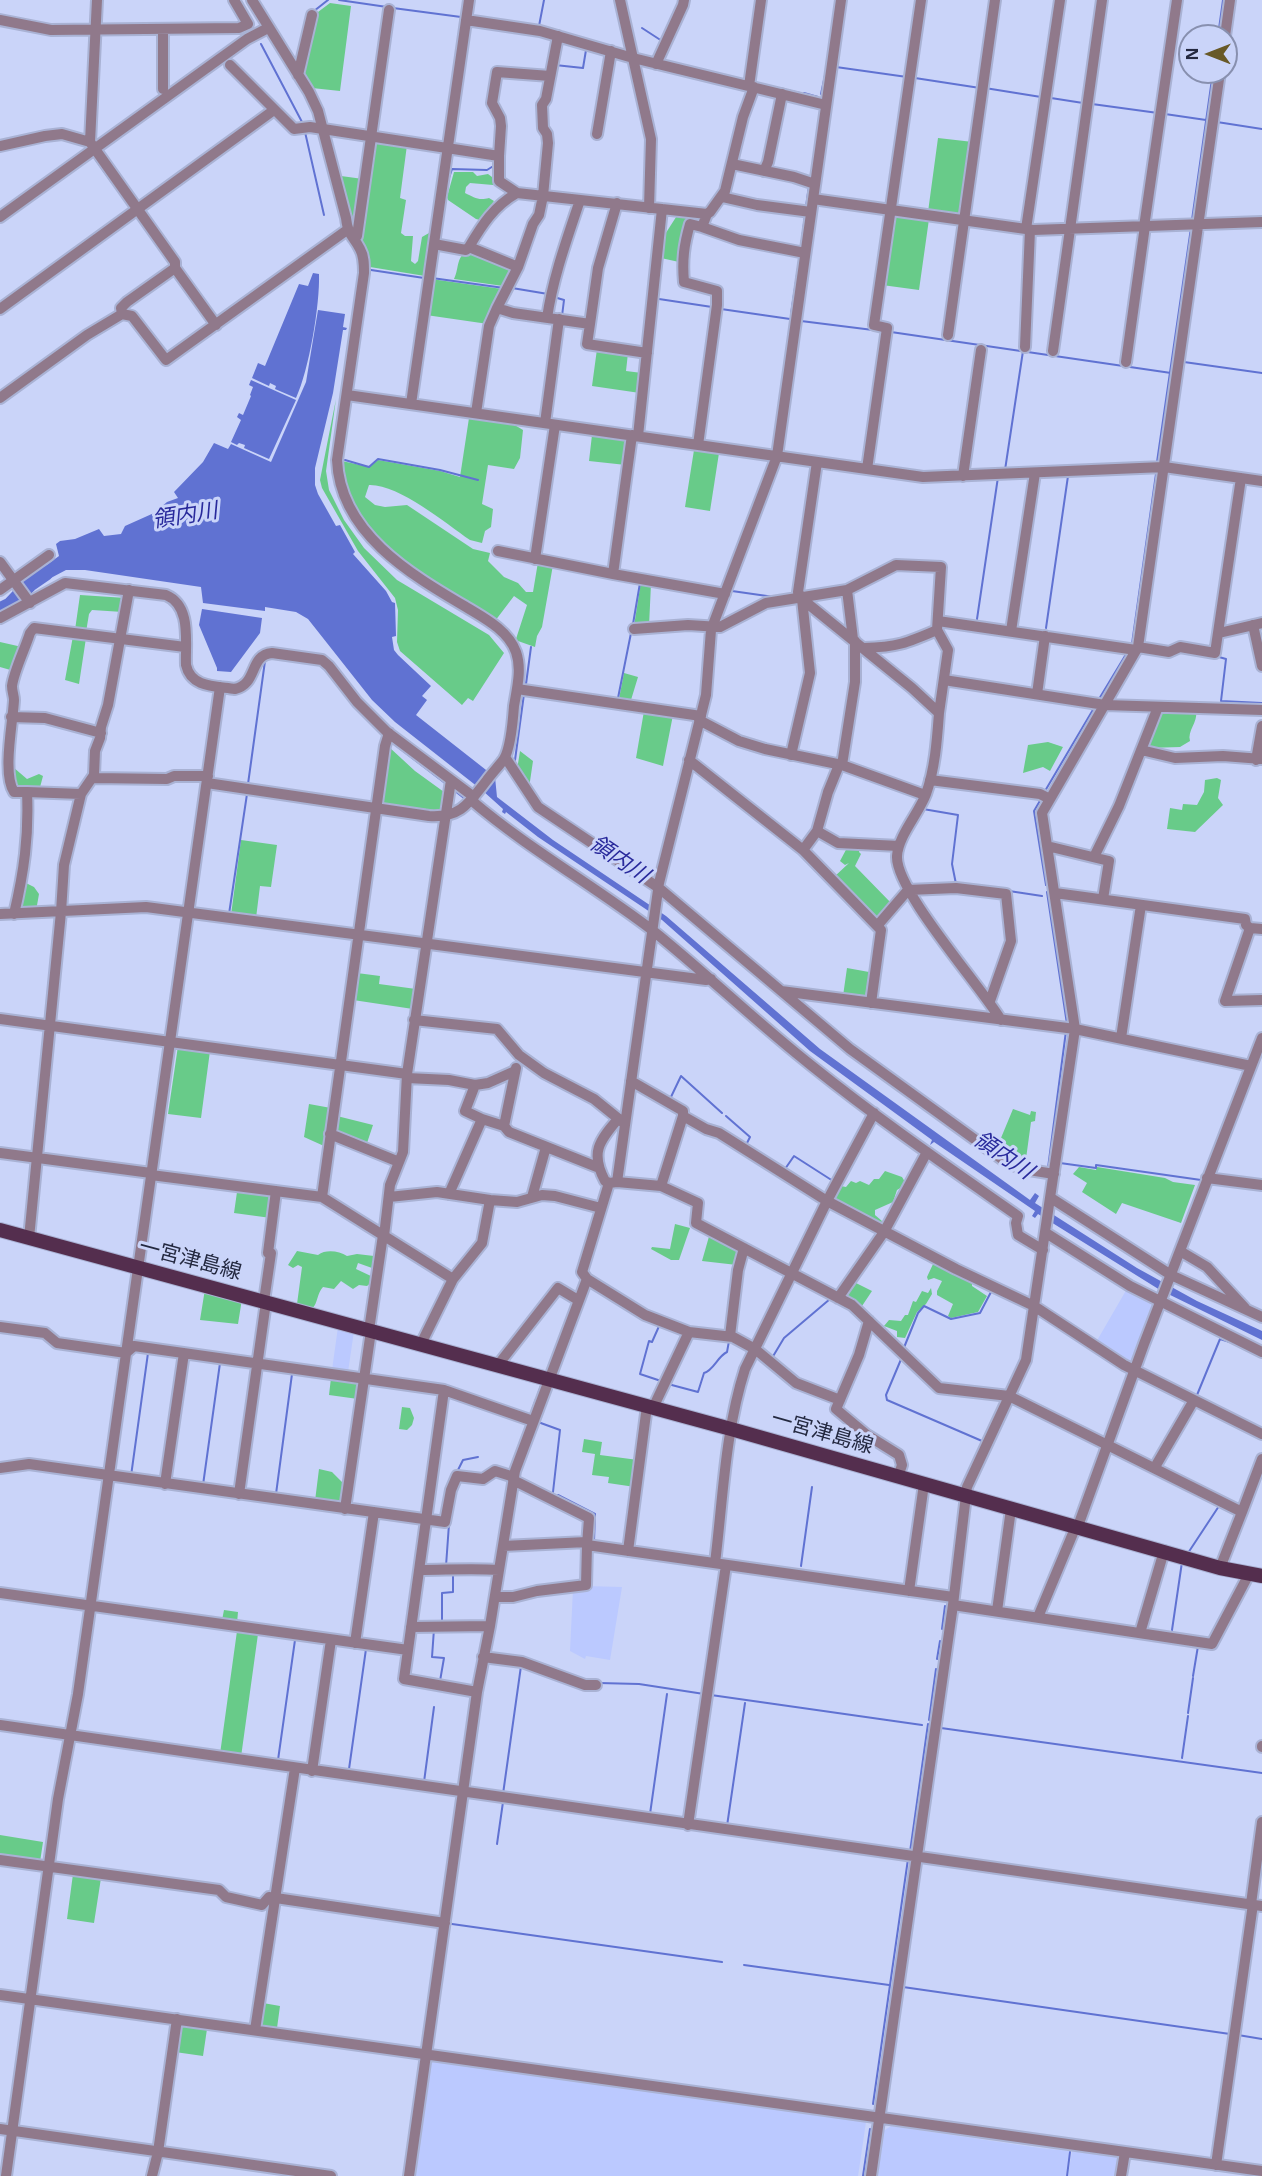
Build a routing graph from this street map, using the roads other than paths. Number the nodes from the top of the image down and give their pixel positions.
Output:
1 (97, 0) edge
2 (234, 0) edge
3 (252, 0) edge
4 (468, 0) edge
5 (620, 0) edge
6 (684, 0) edge
7 (761, 0) edge
8 (841, 0) edge
9 (921, 0) edge
10 (995, 0) edge
11 (1060, 0) edge
12 (1102, 0) edge
13 (1178, 0) edge
14 (1230, 0) edge
15 (389, 10) dead end
16 (312, 15) dead end
17 (0, 20) edge
18 (466, 20) junction
19 (1227, 24) edge
20 (268, 28) junction
21 (163, 29) junction
22 (97, 30) junction
23 (558, 36) junction
24 (611, 51) junction
25 (633, 58) junction
26 (656, 64) junction
27 (230, 65) dead end
28 (298, 75) junction
29 (550, 76) junction
30 (1218, 84) edge
31 (752, 86) junction
32 (163, 89) dead end
33 (782, 94) junction
34 (826, 105) junction
35 (274, 110) junction
36 (324, 130) junction
37 (597, 134) dead end
38 (371, 137) junction
39 (0, 146) edge
40 (92, 146) junction
41 (447, 148) junction
42 (499, 156) junction
43 (732, 164) junction
44 (765, 171) junction
45 (815, 184) junction
46 (517, 193) junction
47 (543, 196) junction
48 (722, 197) junction
49 (813, 199) junction
50 (580, 200) junction
51 (617, 204) junction
52 (649, 208) junction
53 (662, 209) junction
54 (890, 210) junction
55 (138, 211) junction
56 (811, 212) junction
57 (707, 214) junction
58 (0, 217) edge
59 (964, 221) junction
60 (1262, 222) edge
61 (1198, 225) junction
62 (1144, 226) junction
63 (702, 227) junction
64 (1069, 229) junction
65 (1028, 230) junction
66 (350, 234) junction
67 (434, 244) junction
68 (469, 247) junction
69 (805, 253) junction
70 (518, 267) junction
71 (175, 268) junction
72 (496, 308) junction
73 (0, 309) edge
74 (122, 314) junction
75 (548, 318) junction
76 (559, 319) junction
77 (590, 324) junction
78 (216, 325) junction
79 (948, 335) dead end
80 (1025, 347) dead end
81 (981, 350) dead end
82 (1053, 351) dead end
83 (647, 353) junction
84 (1126, 362) dead end
85 (347, 395) junction
86 (0, 398) edge
87 (411, 404) junction
88 (476, 413) junction
89 (550, 424) junction
90 (635, 436) junction
91 (698, 445) junction
92 (777, 456) junction
93 (817, 462) junction
94 (1164, 468) junction
95 (867, 469) junction
96 (1035, 473) junction
97 (963, 476) junction
98 (1241, 478) junction
99 (1262, 481) edge
100 (498, 550) dead end
101 (49, 555) dead end
102 (536, 559) junction
103 (0, 562) edge
104 (613, 574) junction
105 (14, 580) junction
106 (0, 590) edge
107 (129, 590) junction
108 (847, 590) junction
109 (725, 594) junction
110 (802, 599) junction
111 (28, 600) junction
112 (0, 618) edge
113 (1257, 624) edge
114 (938, 626) junction
115 (713, 627) junction
116 (634, 629) dead end
117 (1011, 631) junction
118 (1219, 633) junction
119 (1045, 636) junction
120 (120, 640) junction
121 (857, 643) junction
122 (185, 647) junction
123 (1137, 648) junction
124 (1262, 666) edge
125 (944, 680) junction
126 (220, 687) junction
127 (517, 689) junction
128 (1037, 694) junction
129 (1105, 705) junction
130 (1158, 707) junction
131 (1262, 710) edge
132 (939, 713) junction
133 (11, 717) junction
134 (700, 718) junction
135 (1262, 726) edge
136 (100, 733) junction
137 (389, 733) junction
138 (1141, 750) junction
139 (790, 755) junction
140 (505, 757) junction
141 (1259, 759) edge
142 (689, 760) junction
143 (841, 765) junction
144 (93, 778) junction
145 (207, 779) junction
146 (451, 780) junction
147 (930, 780) junction
148 (5, 786) edge
149 (27, 792) junction
150 (81, 794) junction
151 (475, 795) junction
152 (925, 795) junction
153 (1050, 799) junction
154 (376, 808) junction
155 (444, 817) junction
156 (817, 831) junction
157 (899, 846) junction
158 (1047, 846) junction
159 (803, 850) junction
160 (1094, 857) junction
161 (908, 890) junction
162 (658, 892) junction
163 (1055, 892) junction
164 (1103, 899) junction
165 (1141, 905) junction
166 (61, 912) junction
167 (188, 912) junction
168 (0, 914) edge
169 (14, 914) junction
170 (877, 926) junction
171 (652, 928) junction
172 (1250, 928) junction
173 (1262, 929) edge
174 (359, 935) junction
175 (425, 944) junction
176 (646, 973) junction
177 (711, 979) junction
178 (781, 991) junction
179 (1262, 1000) edge
180 (990, 1001) junction
181 (871, 1003) junction
182 (0, 1019) edge
183 (414, 1020) junction
184 (1001, 1020) junction
185 (50, 1026) junction
186 (1075, 1029) junction
187 (1121, 1038) junction
188 (1262, 1038) edge
189 (170, 1042) junction
190 (519, 1055) junction
191 (340, 1065) junction
192 (1251, 1066) junction
193 (515, 1071) junction
194 (407, 1076) junction
195 (631, 1081) junction
196 (475, 1085) junction
197 (874, 1113) junction
198 (683, 1116) junction
199 (482, 1119) junction
200 (621, 1121) junction
201 (504, 1126) junction
202 (330, 1134) junction
203 (546, 1147) junction
204 (927, 1152) junction
205 (0, 1153) edge
206 (38, 1158) junction
207 (399, 1162) junction
208 (597, 1167) junction
209 (151, 1174) junction
210 (1054, 1174) junction
211 (1207, 1178) junction
212 (613, 1182) junction
213 (1262, 1185) edge
214 (661, 1186) junction
215 (276, 1191) junction
216 (449, 1194) junction
217 (322, 1197) junction
218 (388, 1197) junction
219 (532, 1197) junction
220 (1051, 1199) junction
221 (490, 1200) junction
222 (827, 1201) junction
223 (601, 1208) junction
224 (0, 1230) edge
225 (884, 1232) junction
226 (1046, 1232) junction
227 (384, 1235) junction
228 (29, 1238) junction
229 (744, 1248) junction
230 (1043, 1250) junction
231 (1180, 1251) junction
232 (138, 1267) junction
233 (791, 1273) junction
234 (1170, 1277) junction
235 (453, 1279) junction
236 (587, 1280) junction
237 (838, 1298) junction
238 (578, 1300) junction
239 (1162, 1300) junction
240 (265, 1302) junction
241 (1034, 1306) junction
242 (1247, 1310) junction
243 (1262, 1317) edge
244 (869, 1321) junction
245 (0, 1327) edge
246 (370, 1330) junction
247 (689, 1332) junction
248 (730, 1336) junction
249 (421, 1344) junction
250 (755, 1349) junction
251 (1262, 1352) edge
252 (126, 1353) junction
253 (184, 1353) junction
254 (258, 1364) junction
255 (498, 1365) junction
256 (1136, 1370) junction
257 (364, 1379) junction
258 (549, 1379) junction
259 (444, 1390) junction
260 (1009, 1396) junction
261 (840, 1400) junction
262 (1194, 1400) junction
263 (650, 1407) junction
264 (533, 1420) junction
265 (731, 1429) junction
266 (1262, 1434) edge
267 (1108, 1444) junction
268 (1262, 1459) edge
269 (1155, 1467) junction
270 (0, 1468) edge
271 (108, 1476) junction
272 (898, 1477) junction
273 (513, 1479) junction
274 (165, 1484) junction
275 (924, 1484) junction
276 (239, 1494) junction
277 (966, 1497) junction
278 (345, 1509) junction
279 (1011, 1509) junction
280 (374, 1512) junction
281 (1242, 1512) junction
282 (426, 1520) junction
283 (1077, 1526) junction
284 (587, 1544) junction
285 (503, 1546) junction
286 (628, 1551) junction
287 (1164, 1551) junction
288 (720, 1564) junction
289 (1220, 1568) junction
290 (419, 1570) junction
291 (499, 1570) junction
292 (1256, 1575) edge
293 (909, 1591) junction
294 (0, 1593) edge
295 (495, 1597) junction
296 (953, 1601) junction
297 (90, 1606) junction
298 (997, 1611) junction
299 (1038, 1617) junction
300 (490, 1626) junction
301 (411, 1627) junction
302 (1140, 1633) junction
303 (331, 1640) junction
304 (355, 1643) junction
305 (408, 1650) junction
306 (483, 1657) junction
307 (596, 1685) dead end
308 (477, 1692) junction
309 (0, 1725) edge
310 (70, 1736) junction
311 (295, 1768) junction
312 (312, 1771) junction
313 (463, 1793) junction
314 (1262, 1822) edge
315 (688, 1825) junction
316 (917, 1857) junction
317 (0, 1860) edge
318 (49, 1867) junction
319 (276, 1898) junction
320 (1255, 1905) edge
321 (445, 1923) junction
322 (0, 1995) edge
323 (31, 1999) junction
324 (177, 2019) junction
325 (255, 2030) junction
326 (427, 2054) junction
327 (879, 2118) junction
328 (0, 2129) edge
329 (12, 2131) junction
330 (158, 2152) junction
331 (1125, 2152) junction
332 (1215, 2165) junction
333 (1262, 2171) edge
334 (6, 2176) edge
335 (152, 2176) edge
336 (331, 2176) edge
337 (409, 2176) edge
338 (871, 2176) edge
339 (1121, 2176) edge

1 - 22 street
2 - 21 street
3 - 20 street
4 - 18 street
5 - 25 street
6 - 26 street
7 - 31 street
8 - 34 street
9 - 54 street
10 - 59 street
11 - 65 street
12 - 64 street
13 - 62 street
14 - 19 street
15 - 38 street
16 - 28 street
17 - 22 street
18 - 23 street
18 - 41 street
20 - 28 street
20 - 40 street
21 - 22 street
21 - 32 street
22 - 40 street
23 - 24 street
23 - 29 street
24 - 25 street
24 - 37 street
25 - 26 street
25 - 52 street
26 - 31 street
27 - 35 street
28 - 36 street
29 - 42 street
29 - 47 street
30 - 61 street
31 - 33 street
31 - 43 street
33 - 34 street
33 - 44 street
34 - 45 street
35 - 36 street
35 - 55 street
36 - 38 street
36 - 66 street
38 - 41 street
38 - 66 street
39 - 40 street
40 - 55 street
40 - 58 street
41 - 42 street
41 - 67 street
42 - 46 street
43 - 44 street
43 - 48 street
44 - 45 street
45 - 49 street
46 - 47 street
46 - 68 street
47 - 50 street
47 - 70 street
48 - 56 street
48 - 57 street
49 - 54 street
49 - 56 street
50 - 51 street
50 - 75 street
51 - 52 street
51 - 77 street
52 - 53 street
53 - 57 street
53 - 83 street
54 - 59 street
54 - 95 street
55 - 71 street
55 - 73 street
56 - 69 street
57 - 63 street
59 - 65 street
59 - 79 street
60 - 61 street
61 - 62 street
61 - 94 street
62 - 64 street
62 - 84 street
63 - 69 street
63 - 91 street
64 - 65 street
64 - 82 street
65 - 80 street
66 - 78 street
66 - 85 street
67 - 68 street
67 - 87 street
68 - 70 street
69 - 92 street
70 - 72 street
71 - 74 street
71 - 78 street
72 - 75 street
72 - 88 street
74 - 78 street
74 - 86 street
75 - 76 street
76 - 77 street
76 - 89 street
77 - 83 street
81 - 97 street
83 - 90 street
85 - 87 street
85 - 127 street
87 - 88 street
88 - 89 street
89 - 90 street
89 - 102 street
90 - 91 street
90 - 104 street
91 - 92 street
92 - 93 street
92 - 109 street
93 - 95 street
93 - 110 street
94 - 96 street
94 - 98 street
94 - 123 street
95 - 97 street
96 - 97 street
96 - 117 street
98 - 99 street
98 - 118 street
100 - 102 street
101 - 105 street
102 - 104 street
103 - 105 street
104 - 109 street
105 - 106 street
105 - 111 street
107 - 111 street
107 - 120 street
107 - 122 street
108 - 110 street
108 - 114 street
108 - 121 street
109 - 115 street
110 - 115 street
110 - 121 street
110 - 139 street
111 - 112 street
113 - 118 street
113 - 124 street
114 - 117 street
114 - 121 street
114 - 125 street
115 - 116 street
115 - 134 street
117 - 119 street
118 - 123 street
119 - 123 street
119 - 128 street
120 - 122 street
120 - 133 street
120 - 136 street
121 - 132 street
121 - 143 street
122 - 126 street
123 - 129 street
125 - 128 street
125 - 132 street
126 - 137 street
126 - 145 street
127 - 134 street
127 - 140 street
128 - 129 street
129 - 130 street
129 - 153 street
130 - 131 street
130 - 138 street
132 - 147 street
133 - 136 street
133 - 148 street
134 - 139 street
134 - 142 street
135 - 141 street
136 - 144 street
137 - 146 street
137 - 154 street
138 - 141 street
138 - 160 street
139 - 143 street
140 - 151 street
140 - 162 street
142 - 159 street
142 - 162 street
143 - 152 street
143 - 156 street
144 - 145 street
144 - 150 street
145 - 154 street
145 - 167 street
146 - 151 street
146 - 155 street
147 - 152 street
147 - 153 street
148 - 149 street
149 - 150 street
149 - 169 street
150 - 166 street
151 - 155 street
151 - 171 street
152 - 157 street
153 - 158 street
154 - 155 street
154 - 174 street
155 - 175 street
156 - 157 street
156 - 159 street
157 - 161 street
158 - 160 street
158 - 163 street
159 - 170 street
160 - 164 street
161 - 170 street
161 - 180 street
161 - 180 street
162 - 171 street
162 - 178 street
163 - 164 street
163 - 186 street
164 - 165 street
165 - 172 street
165 - 187 street
166 - 167 street
166 - 169 street
166 - 185 street
167 - 174 street
167 - 189 street
168 - 169 street
170 - 181 street
171 - 176 street
171 - 177 street
172 - 173 street
172 - 179 street
174 - 175 street
174 - 191 street
175 - 176 street
175 - 183 street
176 - 177 street
176 - 195 street
177 - 197 street
178 - 181 street
178 - 210 street
180 - 184 street
181 - 184 street
182 - 185 street
183 - 190 street
183 - 194 street
184 - 186 street
185 - 189 street
185 - 206 street
186 - 187 street
186 - 210 street
187 - 192 street
188 - 192 street
189 - 191 street
189 - 209 street
190 - 193 street
190 - 200 street
191 - 194 street
191 - 202 street
192 - 211 street
193 - 196 street
193 - 201 street
194 - 196 street
194 - 207 street
195 - 198 street
195 - 200 street
196 - 199 street
197 - 204 street
197 - 222 street
198 - 214 street
198 - 222 street
199 - 201 street
199 - 216 street
200 - 208 street
200 - 212 street
201 - 203 street
202 - 207 street
202 - 217 street
203 - 208 street
203 - 219 street
204 - 225 street
204 - 230 street
205 - 206 street
206 - 209 street
206 - 228 street
207 - 218 street
208 - 212 street
209 - 215 street
209 - 232 street
210 - 220 street
211 - 213 street
211 - 231 street
212 - 214 street
212 - 223 street
214 - 229 street
215 - 217 street
215 - 240 street
216 - 218 street
216 - 221 street
217 - 227 street
218 - 227 street
219 - 221 street
219 - 223 street
220 - 226 street
220 - 234 street
221 - 235 street
222 - 225 street
222 - 233 street
223 - 236 street
224 - 228 main road, 一宮津島線
225 - 237 street
225 - 241 street
226 - 230 street
226 - 239 street
227 - 235 street
227 - 246 street
228 - 232 main road, 一宮津島線
229 - 233 street
229 - 248 street
230 - 241 street
231 - 234 street
231 - 242 street
232 - 240 main road, 一宮津島線
232 - 252 street
233 - 237 street
233 - 250 street
234 - 239 street
234 - 242 street
235 - 249 street
236 - 238 street
236 - 247 street
237 - 244 street
238 - 255 street
238 - 258 street
239 - 251 street
239 - 256 street
240 - 246 main road, 一宮津島線
240 - 254 street
241 - 256 street
241 - 260 street
242 - 243 street
244 - 260 street
244 - 261 street
245 - 252 street
246 - 249 main road, 一宮津島線
246 - 257 street
247 - 248 street
247 - 263 street
248 - 250 street
249 - 255 main road, 一宮津島線
250 - 261 street
250 - 265 street
252 - 253 street
252 - 271 street
253 - 254 street
253 - 274 street
254 - 257 street
254 - 276 street
255 - 258 main road, 一宮津島線
256 - 262 street
256 - 267 street
257 - 259 street
257 - 278 street
258 - 263 main road, 一宮津島線
258 - 264 street
259 - 264 street
259 - 282 street
260 - 267 street
260 - 277 street
261 - 272 street
262 - 266 street
262 - 269 street
263 - 265 main road, 一宮津島線
263 - 286 street
264 - 273 street
265 - 272 main road, 一宮津島線
265 - 288 street
267 - 269 street
267 - 283 street
268 - 281 street
269 - 281 street
270 - 271 street
271 - 274 street
271 - 297 street
272 - 275 main road, 一宮津島線
273 - 282 street
273 - 284 street
273 - 285 street
274 - 276 street
275 - 277 main road, 一宮津島線
275 - 293 street
276 - 278 street
277 - 279 main road, 一宮津島線
277 - 296 street
278 - 280 street
279 - 283 main road, 一宮津島線
279 - 298 street
280 - 282 street
280 - 304 street
281 - 289 street
282 - 290 street
283 - 287 main road, 一宮津島線
283 - 299 street
284 - 285 street
284 - 286 street
284 - 295 street
285 - 291 street
286 - 288 street
287 - 289 main road, 一宮津島線
287 - 302 street
288 - 293 street
288 - 315 street
289 - 292 main road, 一宮津島線
290 - 291 street
290 - 301 street
291 - 295 street
292 - 302 street
293 - 296 street
294 - 297 street
295 - 300 street
296 - 298 street
296 - 316 street
297 - 303 street
297 - 310 street
298 - 299 street
299 - 302 street
300 - 301 street
300 - 306 street
301 - 305 street
303 - 304 street
303 - 312 street
304 - 305 street
305 - 308 street
306 - 307 street
306 - 308 street
308 - 313 street
309 - 310 street
310 - 311 street
310 - 318 street
311 - 312 street
311 - 319 street
312 - 313 street
313 - 315 street
313 - 321 street
314 - 320 street
315 - 316 street
316 - 320 street
316 - 327 street
317 - 318 street
318 - 319 street
318 - 323 street
319 - 321 street
319 - 325 street
320 - 332 street
321 - 326 street
322 - 323 street
323 - 324 street
323 - 329 street
324 - 325 street
324 - 330 street
325 - 326 street
326 - 327 street
326 - 337 street
327 - 331 street
327 - 338 street
328 - 329 street
329 - 330 street
329 - 334 street
330 - 335 street
330 - 336 street
331 - 332 street
331 - 339 street
332 - 333 street

